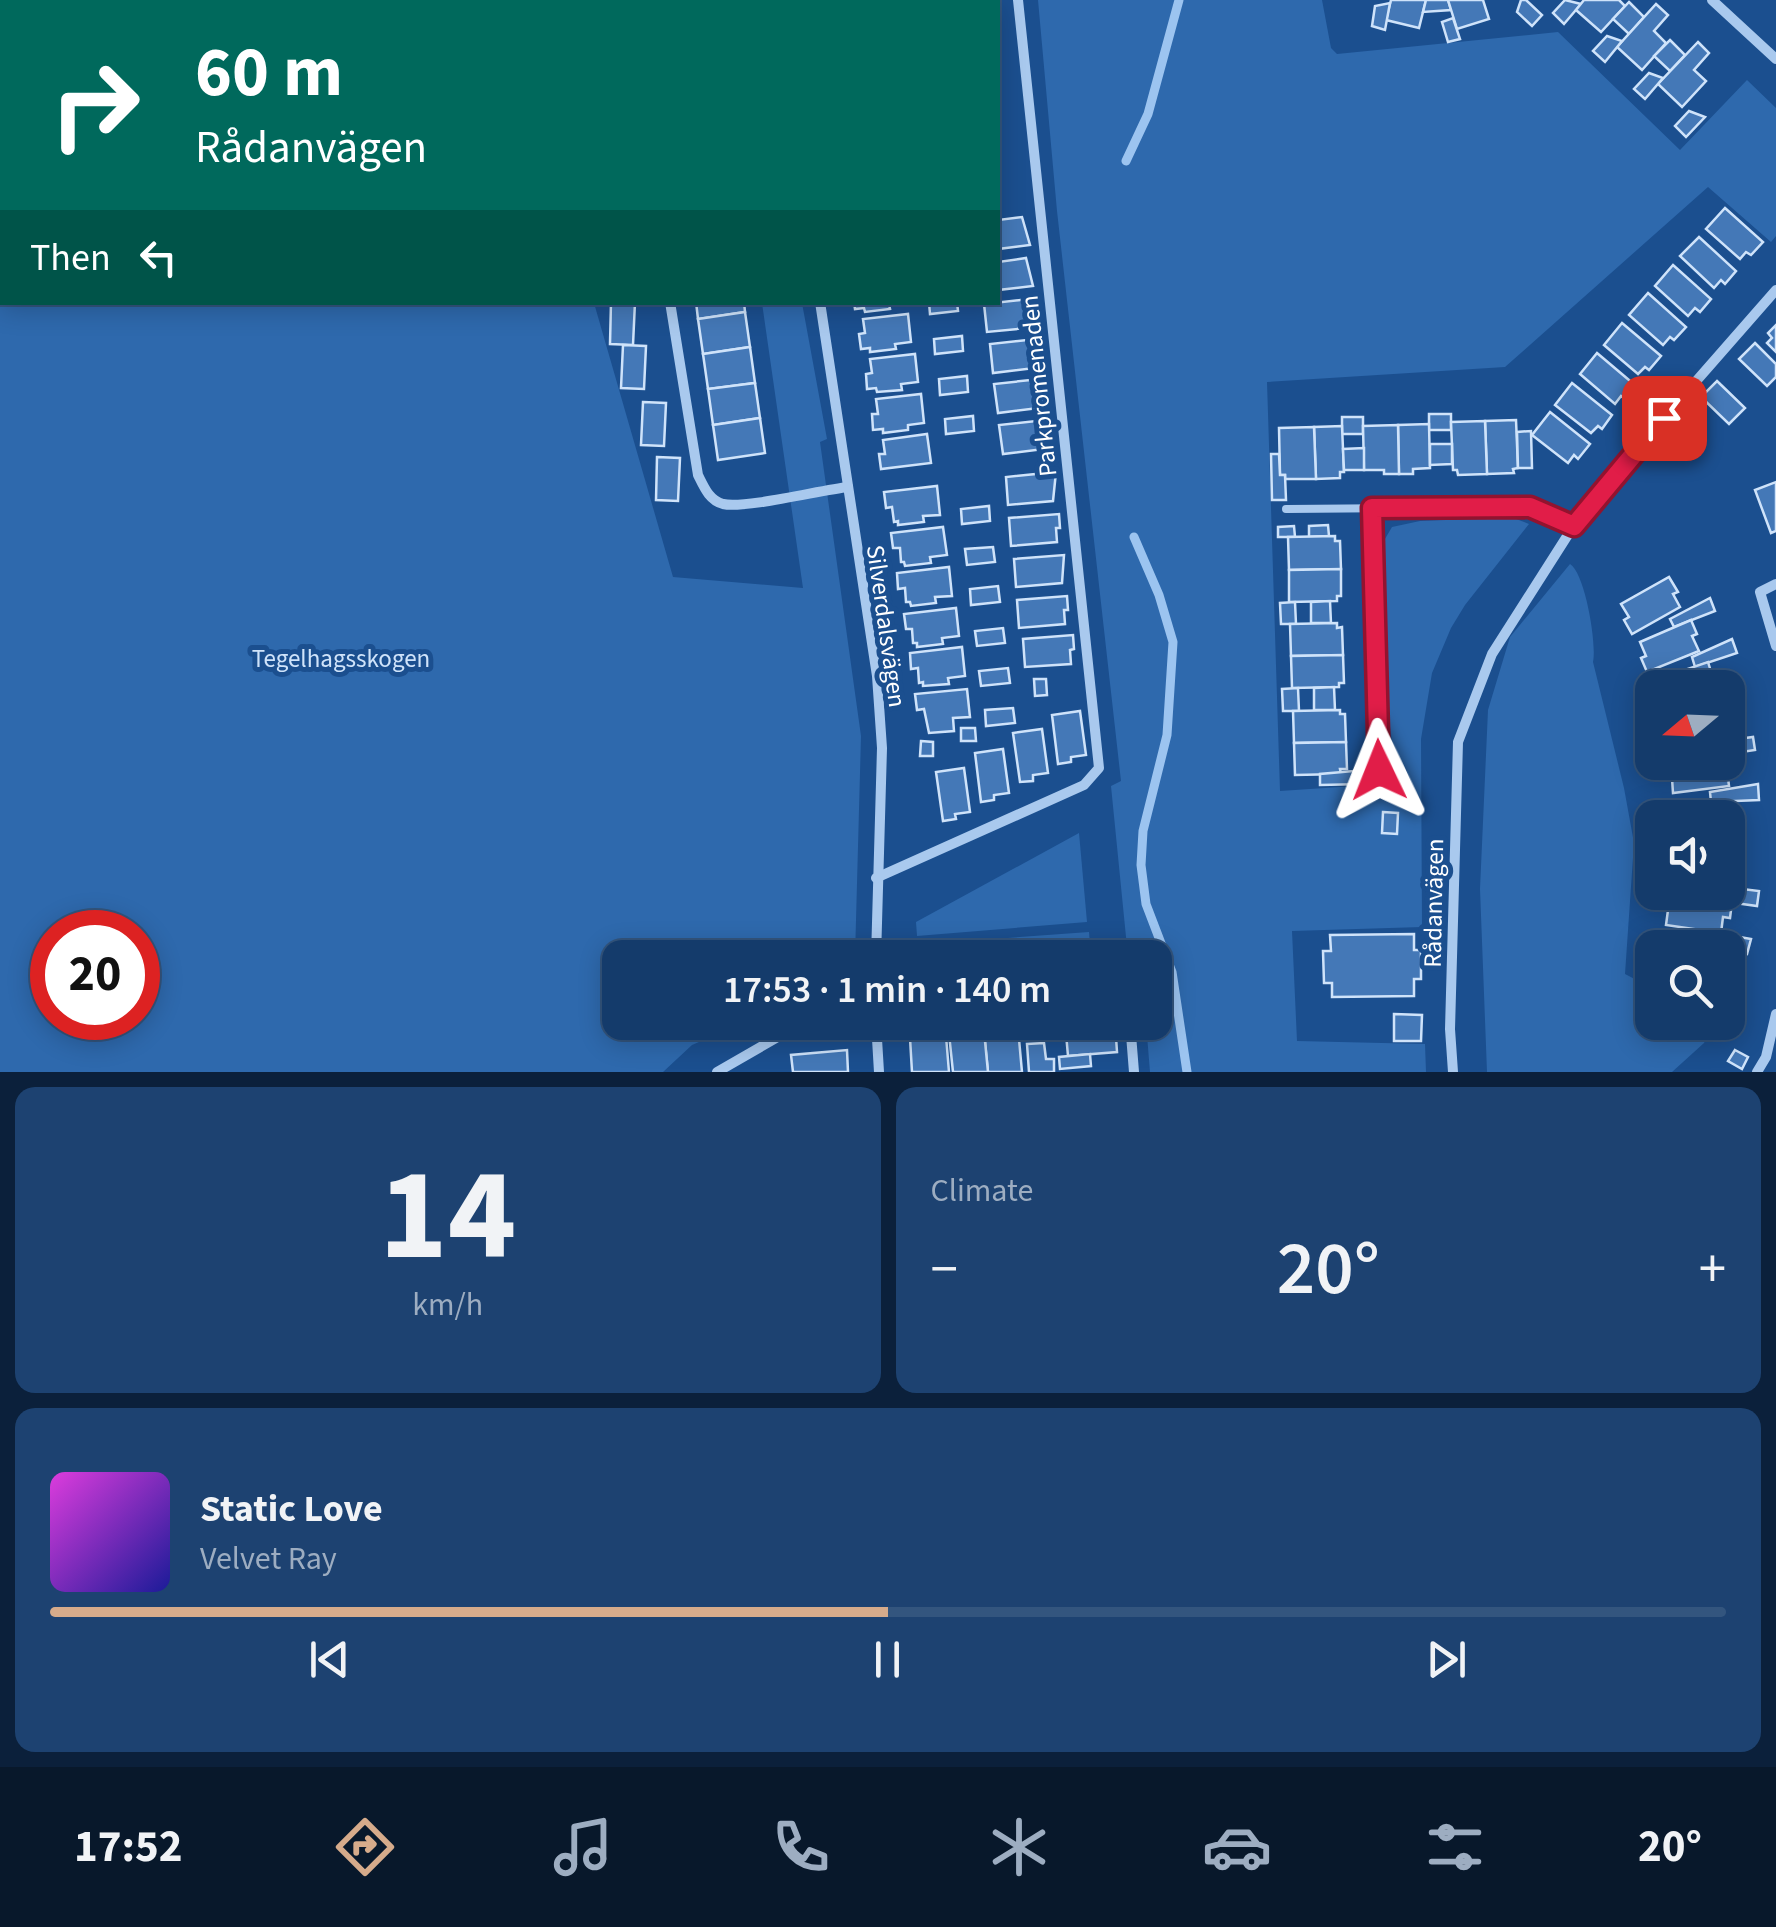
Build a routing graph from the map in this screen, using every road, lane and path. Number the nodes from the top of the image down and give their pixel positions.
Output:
1 (1018, 0) edge
2 (1712, 0) edge
3 (1776, 60) edge
4 (1776, 290) edge
5 (670, 305) edge
6 (820, 305) edge
7 (848, 486) junction
8 (1372, 508) junction
9 (1286, 509) dead end
10 (1574, 526) junction
11 (1776, 584) edge
12 (1776, 646) edge
13 (1379, 770) dead end
14 (876, 878) junction
15 (876, 940) edge
16 (1776, 1014) edge
17 (773, 1040) edge
18 (877, 1040) edge
19 (1131, 1040) edge
20 (1771, 1059) edge
21 (717, 1072) edge
22 (879, 1072) edge
23 (1134, 1072) edge
24 (1453, 1072) edge
25 (1757, 1072) edge

1 - 14 street, Parkpromenaden
2 - 3 street
4 - 10 street, Rådanvägen
5 - 7 street
6 - 7 street, Silverdalsvägen
7 - 14 street, Silverdalsvägen
8 - 9 lane
8 - 10 lane
8 - 13 lane
10 - 24 street, Rådanvägen
11 - 12 street
14 - 15 street, Silverdalsvägen
16 - 20 street
17 - 21 street
18 - 22 street
19 - 23 street
20 - 25 street

